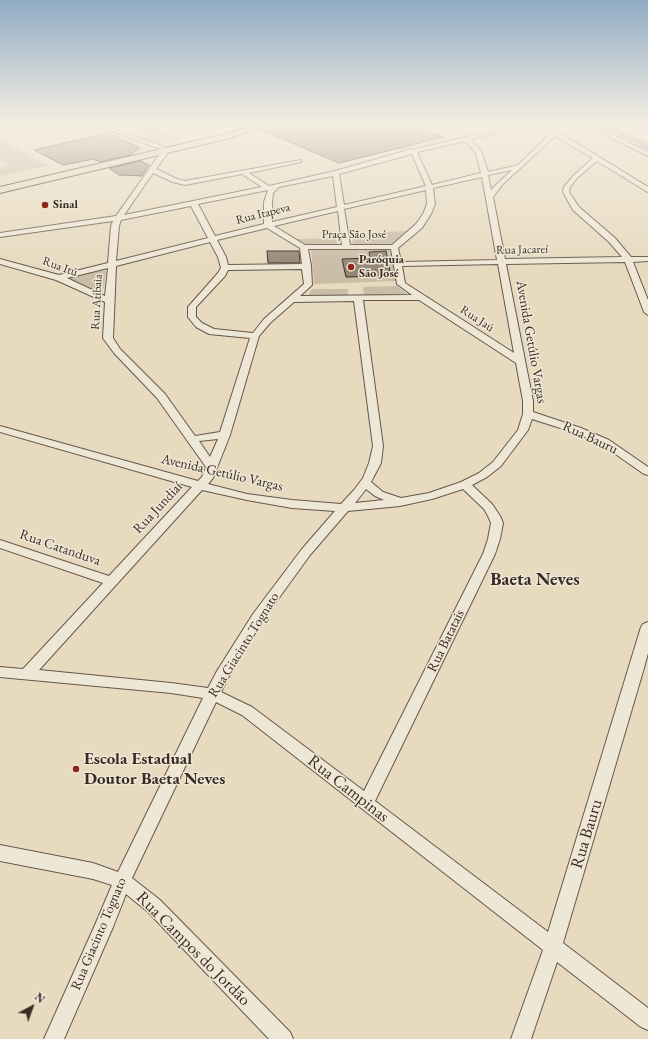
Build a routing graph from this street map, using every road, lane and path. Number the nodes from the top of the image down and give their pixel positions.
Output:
1 (45, 173) edge
2 (66, 173) edge
3 (150, 173) edge
4 (160, 173) edge
5 (236, 173) edge
6 (246, 173) edge
7 (334, 173) edge
8 (336, 173) edge
9 (422, 173) edge
10 (483, 173) edge
11 (485, 173) edge
12 (512, 173) edge
13 (578, 173) edge
14 (622, 173) edge
15 (0, 184) edge
16 (277, 186) junction
17 (429, 186) junction
18 (268, 188) junction
19 (0, 190) edge
20 (648, 190) edge
21 (245, 193) junction
22 (490, 196) junction
23 (268, 202) junction
24 (194, 204) junction
25 (342, 208) junction
26 (118, 218) junction
27 (268, 225) junction
28 (0, 235) edge
29 (212, 240) junction
30 (346, 247) junction
31 (394, 247) junction
32 (303, 248) junction
33 (628, 259) junction
34 (648, 259) edge
35 (0, 261) edge
36 (502, 263) junction
37 (397, 264) junction
38 (112, 265) junction
39 (307, 266) junction
40 (225, 268) junction
41 (60, 278) junction
42 (422, 297) junction
43 (293, 299) junction
44 (358, 299) junction
45 (109, 301) junction
46 (648, 312) edge
47 (255, 336) junction
48 (520, 361) junction
49 (528, 414) junction
50 (0, 429) edge
51 (225, 435) junction
52 (193, 439) junction
53 (212, 467) junction
54 (648, 472) edge
55 (365, 483) junction
56 (465, 484) junction
57 (201, 486) junction
58 (400, 502) junction
59 (344, 508) junction
60 (0, 544) edge
61 (110, 581) junction
62 (648, 627) edge
63 (0, 672) edge
64 (26, 675) junction
65 (212, 694) junction
66 (366, 803) junction
67 (0, 853) edge
68 (122, 881) junction
69 (553, 947) junction
70 (648, 1020) edge
71 (54, 1039) edge
72 (283, 1039) edge
73 (521, 1039) edge

1 - 15 main road
2 - 19 main road
3 - 26 street, Rua Atibaia
4 - 5 street
6 - 18 street
7 - 16 street
8 - 25 street
9 - 17 street
10 - 17 street, Rua Itapeva
11 - 22 street, Avenida Getúlio Vargas
12 - 22 street
13 - 33 street
14 - 20 street
16 - 18 street
16 - 23 street
17 - 25 street, Rua Itapeva
17 - 31 street
18 - 21 street
21 - 23 street
21 - 24 street
22 - 36 street, Avenida Getúlio Vargas
23 - 27 street
24 - 26 street
24 - 29 street
25 - 27 street, Rua Itapeva
25 - 30 street
26 - 28 street
26 - 38 street, Rua Atibaia
27 - 29 street, Rua Itapeva
27 - 32 street
29 - 38 street, Rua Itapeva
29 - 40 street
30 - 31 street, Praça São José
30 - 32 street, Praça São José
31 - 37 street, Praça São José
32 - 39 street, Praça São José
33 - 34 street, Rua Jacareí
33 - 36 street, Rua Jacareí
33 - 46 street
35 - 41 street, Rua Itú
36 - 37 street, Rua Jacareí
36 - 48 street, Avenida Getúlio Vargas
37 - 42 street, Praça São José
38 - 41 street, Rua Itapeva
38 - 45 street, Rua Atibaia
39 - 40 street
39 - 43 street, Praça São José
40 - 47 street
41 - 45 street, Rua Itú
42 - 44 street
42 - 48 street, Rua Jaú
43 - 44 street
43 - 47 street, Rua Jundiaí
44 - 55 street, Rua Giacinto Tognato
45 - 52 street, Rua Atibaia
47 - 51 street, Rua Jundiaí
48 - 49 street, Avenida Getúlio Vargas
49 - 54 street, Rua Bauru
49 - 56 street, Avenida Getúlio Vargas
50 - 57 street, Avenida Getúlio Vargas
51 - 52 street
51 - 53 street, Rua Jundiaí
52 - 53 street, Rua Atibaia
53 - 57 street, Rua Jundiaí
55 - 58 street
55 - 59 street, Rua Giacinto Tognato
56 - 58 street, Avenida Getúlio Vargas
56 - 66 street, Rua Batatais
57 - 59 street, Avenida Getúlio Vargas
57 - 61 street, Rua Jundiaí
58 - 59 street, Avenida Getúlio Vargas
59 - 65 street, Rua Giacinto Tognato
60 - 61 street, Rua Catanduva
61 - 64 street, Rua Jundiaí
62 - 69 street, Rua Bauru
63 - 64 street, Rua Campinas
64 - 65 street, Rua Campinas
65 - 66 street, Rua Campinas
65 - 68 street, Rua Giacinto Tognato
66 - 69 street, Rua Campinas
67 - 68 street, Rua Campos do Jordão
68 - 71 street, Rua Giacinto Tognato
68 - 72 street, Rua Campos do Jordão
69 - 70 street, Rua Campinas
69 - 73 street, Rua Bauru

